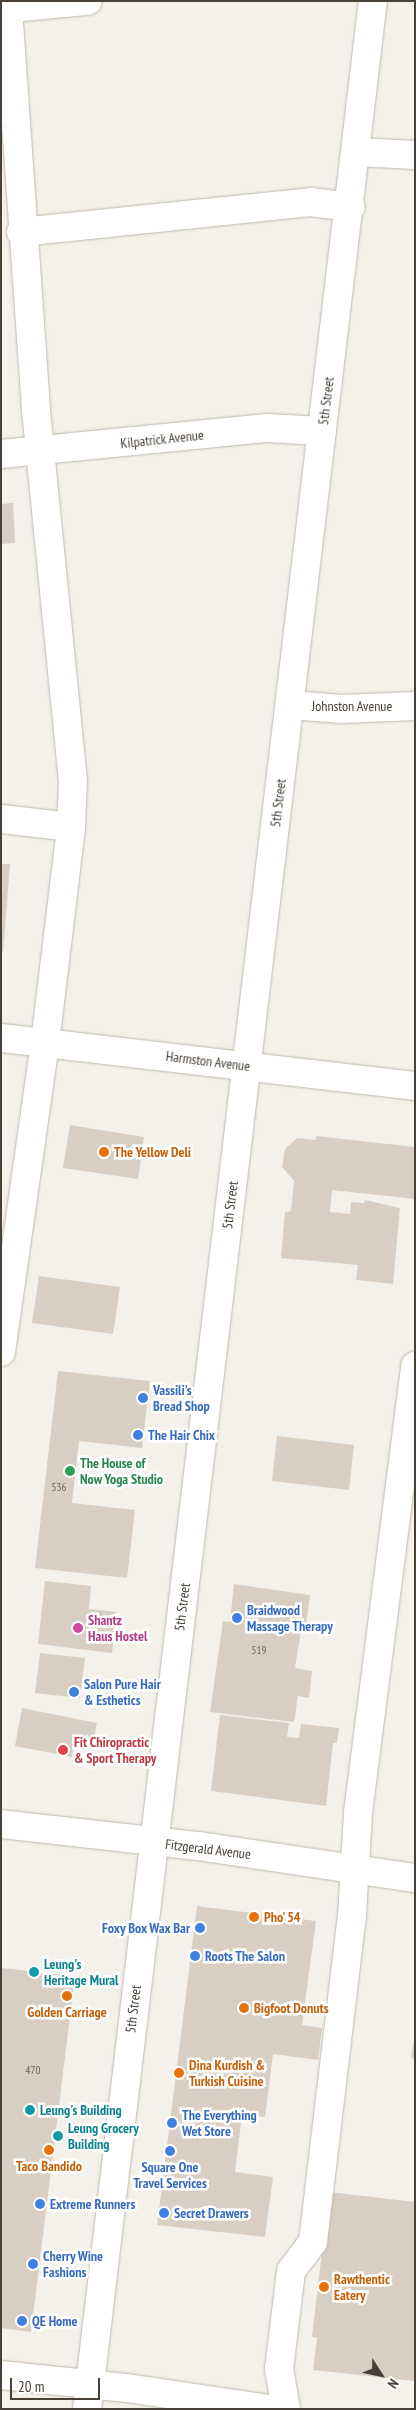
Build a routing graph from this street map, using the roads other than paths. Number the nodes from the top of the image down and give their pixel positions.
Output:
1 (88, 1) edge
2 (373, 1) edge
3 (5, 9) edge
4 (357, 152) junction
5 (415, 155) edge
6 (350, 207) junction
7 (21, 232) junction
8 (322, 432) junction
9 (39, 450) junction
10 (1, 454) edge
11 (290, 705) junction
12 (415, 706) edge
13 (1, 819) edge
14 (71, 827) junction
15 (1, 1038) edge
16 (44, 1043) junction
17 (247, 1065) junction
18 (415, 1086) edge
19 (8, 1255) edge
20 (1, 1352) edge
21 (415, 1366) edge
22 (1, 1824) edge
23 (154, 1842) junction
24 (354, 1869) junction
25 (415, 1878) edge
26 (1, 2376) edge
27 (88, 2397) edge
28 (269, 2409) edge
29 (286, 2409) edge

1 - 3 street
2 - 4 street, 5th Street
3 - 7 street
4 - 5 street
4 - 6 street, 5th Street
6 - 7 street
6 - 8 street, 5th Street
7 - 9 street
8 - 9 street, Kilpatrick Avenue
8 - 11 street, 5th Street
9 - 10 street, Kilpatrick Avenue
9 - 14 street
11 - 12 street, Johnston Avenue
11 - 17 street, 5th Street
13 - 14 street
14 - 16 street
15 - 16 street, Harmston Avenue
16 - 17 street, Harmston Avenue
16 - 19 street
17 - 18 street, Harmston Avenue
17 - 23 street, 5th Street
19 - 20 street
21 - 24 street
22 - 23 street, Fitzgerald Avenue
23 - 24 street, Fitzgerald Avenue
23 - 27 street, 5th Street
24 - 25 street, Fitzgerald Avenue
24 - 29 street
26 - 27 street
27 - 28 street

